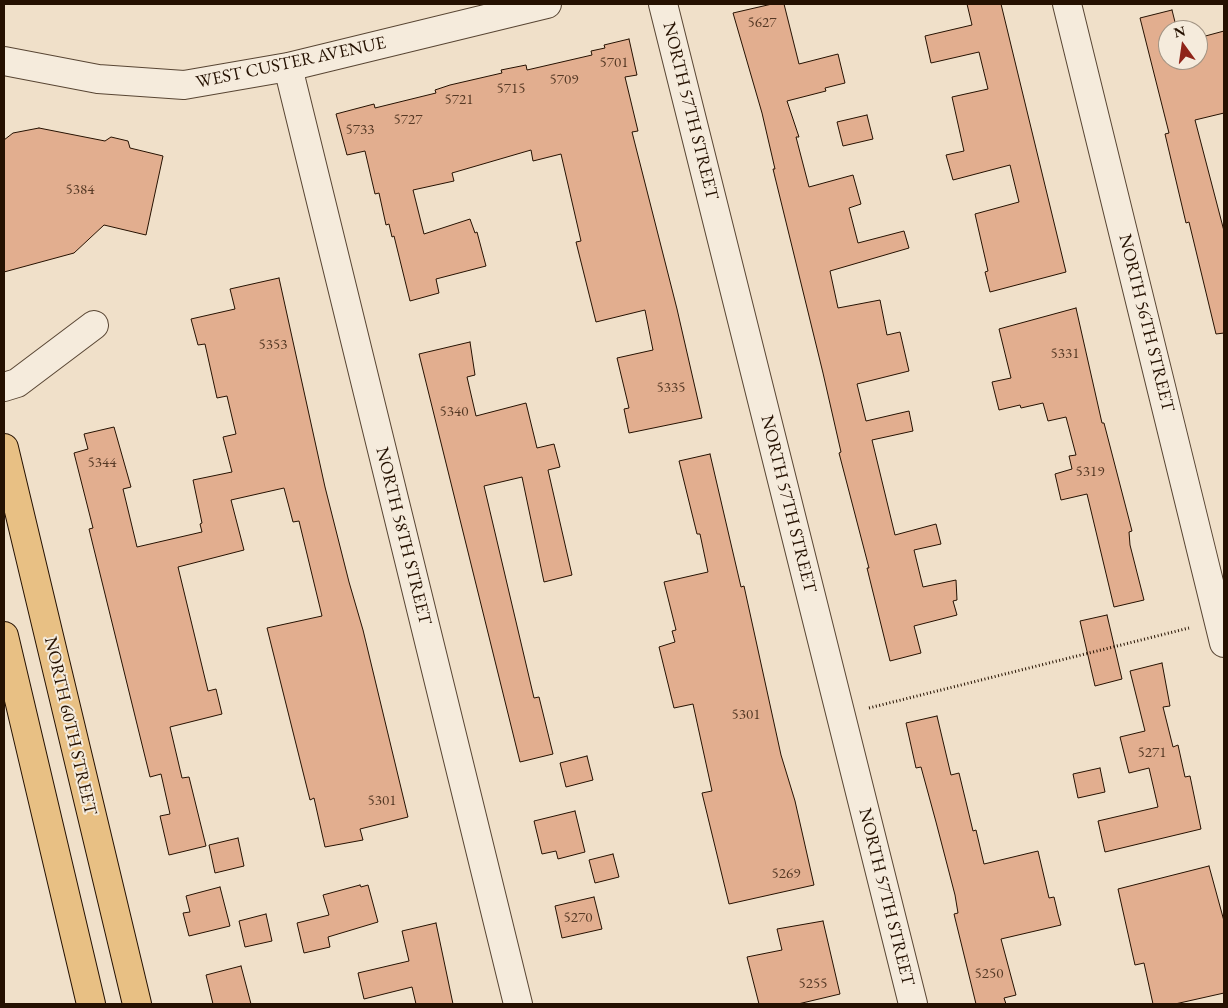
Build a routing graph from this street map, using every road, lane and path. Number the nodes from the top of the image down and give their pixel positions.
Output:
1 (547, 4) edge
2 (663, 4) edge
3 (1067, 4) edge
4 (4, 61) edge
5 (288, 67) junction
6 (94, 325) dead end
7 (4, 387) edge
8 (4, 448) edge
9 (1189, 628) dead end
10 (4, 636) edge
11 (1224, 643) edge
12 (869, 708) dead end
13 (91, 1004) edge
14 (137, 1004) edge
15 (518, 1004) edge
16 (913, 1004) edge

1 - 5 street, WEST CUSTER AVENUE
2 - 16 street, NORTH 57TH STREET
3 - 11 street, NORTH 56TH STREET
4 - 5 street, WEST CUSTER AVENUE
5 - 15 street, NORTH 58TH STREET
6 - 7 street
8 - 14 main road, NORTH 60TH STREET
9 - 12 path
10 - 13 main road

